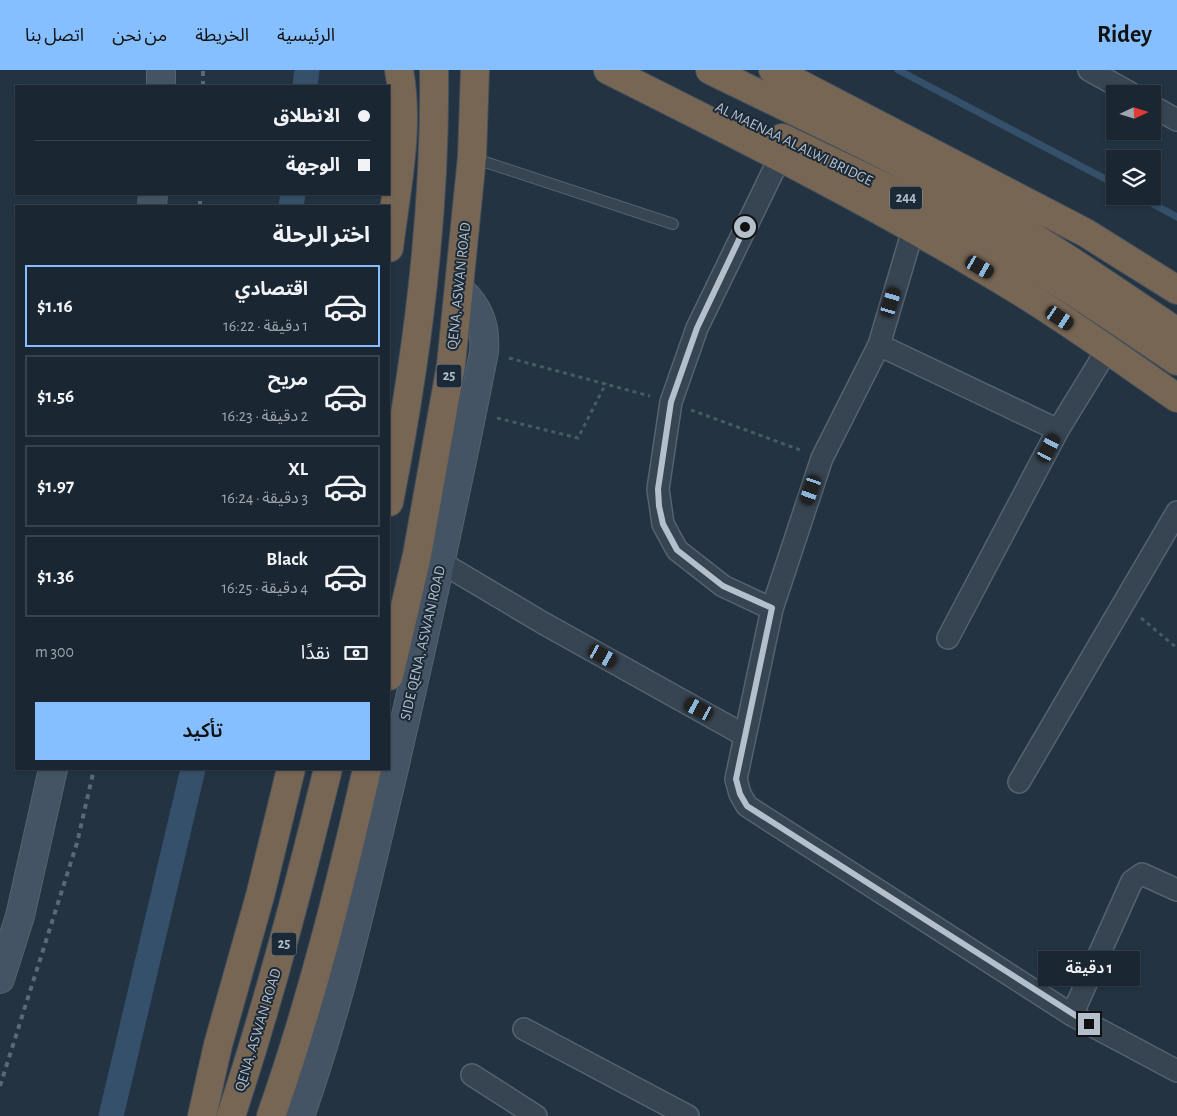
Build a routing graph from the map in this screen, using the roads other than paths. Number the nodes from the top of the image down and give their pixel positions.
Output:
1 (161, 70) edge
2 (399, 70) edge
3 (434, 70) edge
4 (475, 70) edge
5 (608, 70) edge
6 (640, 70) edge
7 (710, 70) edge
8 (773, 70) edge
9 (1102, 73) edge
10 (160, 85) edge
11 (1119, 85) edge
12 (1161, 111) edge
13 (1177, 120) edge
14 (780, 156) junction
15 (472, 157) junction
16 (673, 224) dead end
17 (913, 230) junction
18 (390, 240) edge
19 (459, 288) junction
20 (1177, 290) edge
21 (1172, 343) edge
22 (879, 345) junction
23 (1107, 350) junction
24 (1177, 398) edge
25 (1058, 430) junction
26 (390, 497) edge
27 (1177, 512) edge
28 (442, 562) junction
29 (772, 608) junction
30 (948, 638) dead end
31 (390, 672) edge
32 (744, 734) junction
33 (53, 770) edge
34 (291, 770) edge
35 (328, 770) edge
36 (367, 770) edge
37 (1019, 782) dead end
38 (1177, 890) edge
39 (0, 979) edge
40 (1072, 1015) junction
41 (524, 1029) dead end
42 (1177, 1072) edge
43 (472, 1075) dead end
44 (202, 1116) edge
45 (231, 1116) edge
46 (271, 1116) edge
47 (300, 1116) edge
48 (536, 1116) edge
49 (688, 1116) edge

1 - 10 street
2 - 18 highway
3 - 26 highway
4 - 15 highway, QENA, ASWAN ROAD / 25
5 - 14 highway
6 - 21 highway, AL MAENAA AL ALWI BRIDGE / 244
7 - 21 highway, AL MAENAA AL ALWI BRIDGE / 244
8 - 20 highway
9 - 11 street
12 - 13 street
14 - 17 highway
14 - 29 street
15 - 16 lane
15 - 19 highway, QENA, ASWAN ROAD / 25
17 - 22 street
17 - 23 highway
19 - 28 street, SIDE QENA, ASWAN ROAD
19 - 31 highway, QENA, ASWAN ROAD / 25
22 - 25 street
22 - 29 street
23 - 24 highway
23 - 25 street
25 - 30 street
27 - 37 street
28 - 32 street
28 - 47 street, SIDE QENA, ASWAN ROAD
29 - 32 street
32 - 40 street
33 - 39 street
34 - 44 highway
35 - 45 highway, QENA, ASWAN ROAD / 25
36 - 46 highway
38 - 40 street
40 - 42 street
41 - 49 street
43 - 48 street

